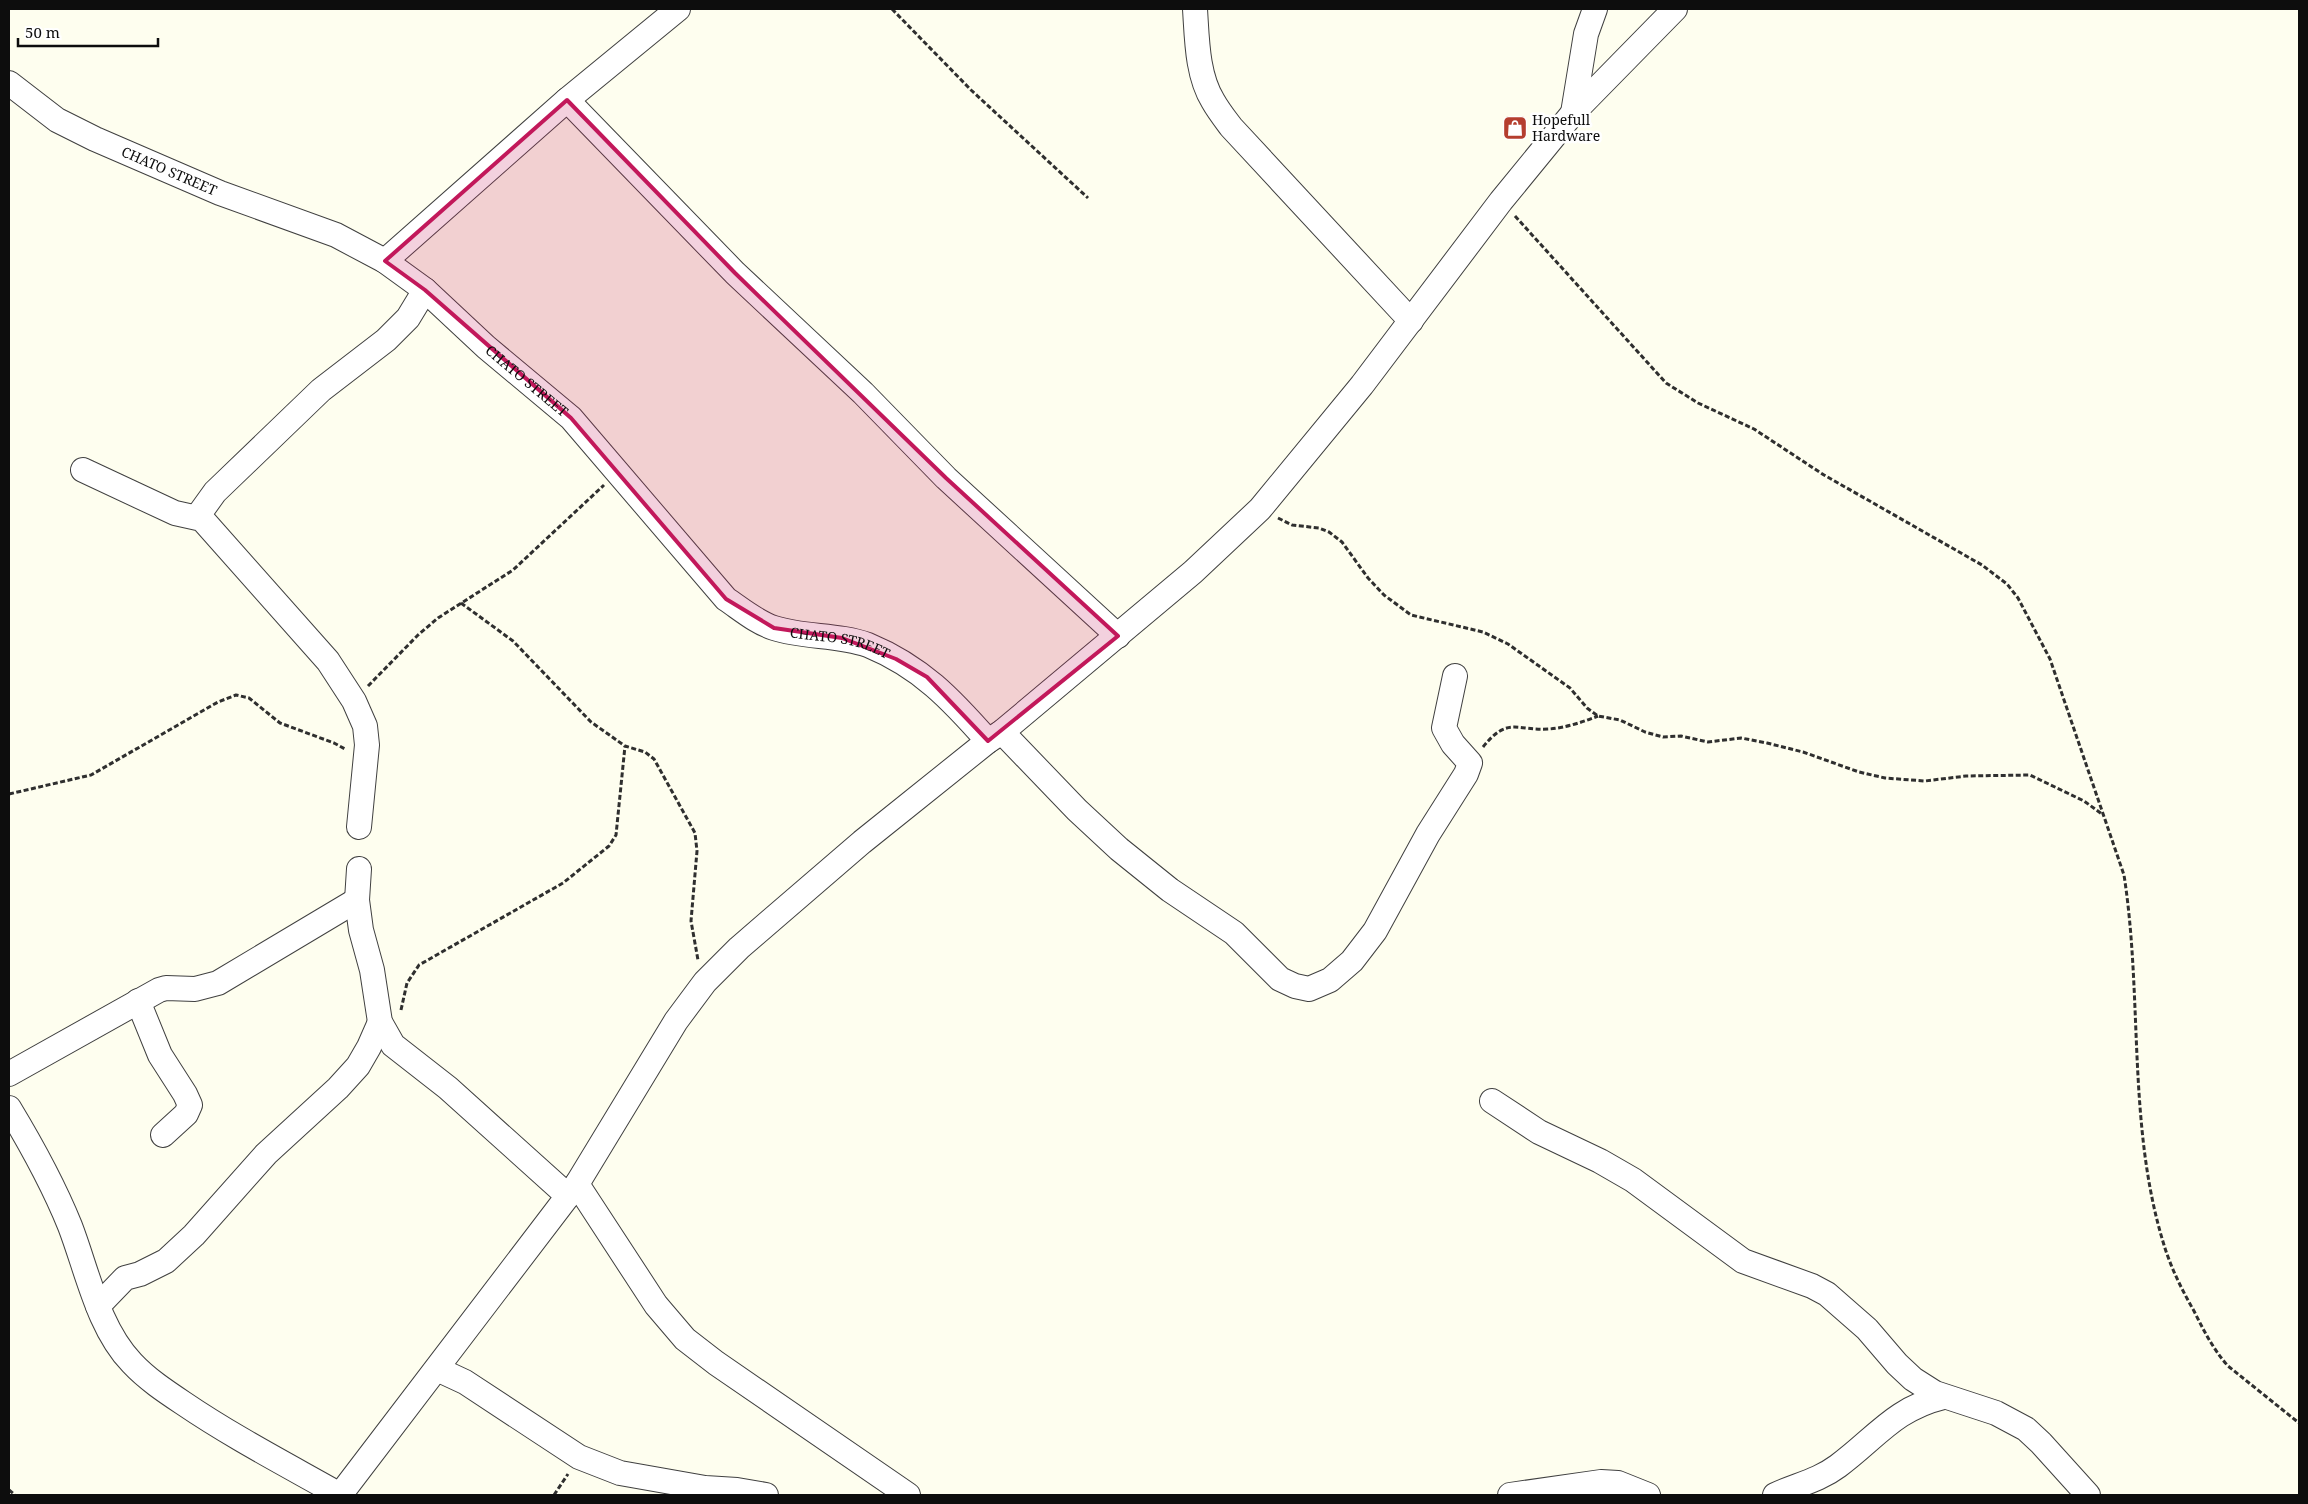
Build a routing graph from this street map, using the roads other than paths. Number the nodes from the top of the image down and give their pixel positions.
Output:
1 (678, 9) edge
2 (1195, 9) edge
3 (1595, 9) edge
4 (1675, 9) edge
5 (9, 83) edge
6 (567, 100) junction
7 (1573, 113) junction
8 (385, 260) junction
9 (425, 290) junction
10 (1411, 320) junction
11 (83, 470) dead end
12 (197, 517) junction
13 (1118, 636) junction
14 (1455, 676) dead end
15 (995, 737) junction
16 (359, 827) dead end
17 (359, 869) dead end
18 (357, 900) junction
19 (138, 1001) junction
20 (380, 1022) junction
21 (9, 1074) edge
22 (1492, 1101) dead end
23 (9, 1108) edge
24 (163, 1134) dead end
25 (572, 1190) junction
26 (98, 1306) junction
27 (437, 1369) junction
28 (1943, 1397) junction
29 (340, 1495) edge
30 (766, 1495) edge
31 (908, 1495) edge
32 (1510, 1495) edge
33 (1648, 1495) edge
34 (1774, 1495) edge
35 (2088, 1495) edge

1 - 6 street
2 - 10 street
3 - 7 street
4 - 7 street
5 - 8 street, CHATO STREET
6 - 8 street
6 - 13 street
7 - 10 street
8 - 9 street, CHATO STREET
9 - 12 street
9 - 15 street, CHATO STREET
10 - 13 street
11 - 12 street
12 - 16 street
13 - 15 street
14 - 15 street, CHATO STREET
15 - 25 street
17 - 18 street
18 - 19 street
18 - 20 street
19 - 21 street
19 - 24 street
20 - 25 street
20 - 26 street
22 - 28 street
23 - 26 street
25 - 27 street
25 - 31 street
26 - 29 street
27 - 29 street
27 - 30 street
28 - 34 street
28 - 35 street
32 - 33 street

